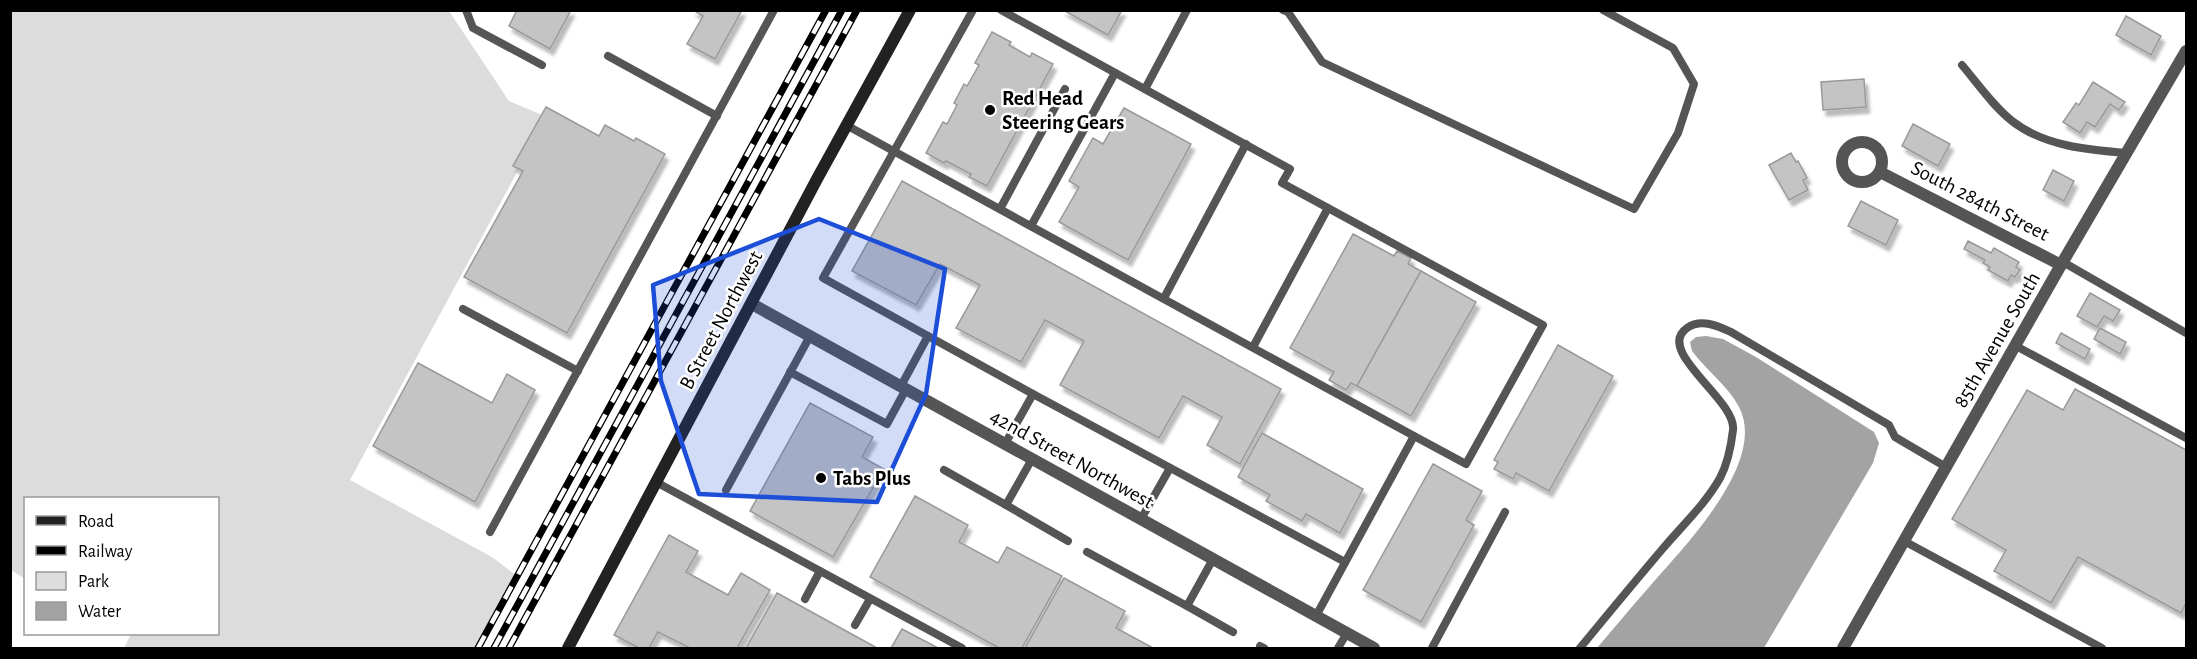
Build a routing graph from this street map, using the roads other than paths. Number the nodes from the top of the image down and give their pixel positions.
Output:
1 (466, 10) edge
2 (774, 10) edge
3 (910, 10) edge
4 (973, 10) edge
5 (1001, 10) edge
6 (1187, 10) edge
7 (1603, 10) edge
8 (1287, 11) edge
9 (2187, 51) edge
10 (608, 56) dead end
11 (542, 65) dead end
12 (1962, 65) dead end
13 (1115, 73) junction
14 (1065, 89) dead end
15 (1145, 89) junction
16 (717, 116) junction
17 (846, 125) junction
18 (1246, 144) junction
19 (894, 151) junction
20 (2127, 153) junction
21 (1880, 172) dead end
22 (1000, 208) junction
23 (1328, 208) junction
24 (1031, 226) junction
25 (2062, 263) junction
26 (1164, 298) junction
27 (752, 303) junction
28 (464, 309) dead end
29 (2187, 333) edge
30 (810, 336) junction
31 (928, 336) junction
32 (2016, 345) junction
33 (1253, 347) junction
34 (578, 371) junction
35 (790, 372) junction
36 (903, 387) junction
37 (1033, 394) junction
38 (1414, 436) junction
39 (2187, 438) edge
40 (1005, 444) junction
41 (1032, 459) junction
42 (1170, 468) junction
43 (1946, 468) junction
44 (944, 470) dead end
45 (657, 482) junction
46 (726, 490) dead end
47 (1006, 505) junction
48 (1505, 512) dead end
49 (1141, 519) junction
50 (490, 532) dead end
51 (1068, 541) dead end
52 (1904, 541) junction
53 (1088, 552) dead end
54 (1213, 559) junction
55 (1346, 562) junction
56 (820, 572) junction
57 (805, 599) dead end
58 (870, 599) junction
59 (1187, 606) junction
60 (1316, 616) junction
61 (855, 625) dead end
62 (1233, 632) dead end
63 (1347, 633) junction
64 (568, 648) edge
65 (962, 648) edge
66 (1338, 648) edge
67 (1374, 648) edge
68 (1432, 648) edge
69 (1580, 648) edge
70 (1843, 648) edge
71 (2102, 648) edge

1 - 11 lane
2 - 16 lane
3 - 17 street, B Street Northwest
4 - 19 lane
5 - 13 lane
6 - 15 lane
7 - 8 lane
9 - 20 street, 85th Avenue South
10 - 16 lane
12 - 20 lane
13 - 15 lane
13 - 24 lane
14 - 22 lane
15 - 18 lane
16 - 34 lane
17 - 19 lane
17 - 27 street, B Street Northwest
18 - 23 lane
18 - 26 lane
19 - 22 lane
19 - 31 lane
20 - 25 street, 85th Avenue South
21 - 25 street, South 284th Street
22 - 24 lane
23 - 33 lane
23 - 38 lane
24 - 26 lane
25 - 29 lane
25 - 32 street, 85th Avenue South
26 - 33 lane
27 - 30 street, 42nd Street Northwest
27 - 45 street, B Street Northwest
28 - 34 lane
30 - 35 lane
30 - 36 street, 42nd Street Northwest
31 - 36 lane
31 - 37 lane
32 - 39 lane
32 - 43 street, 85th Avenue South
33 - 38 lane
34 - 50 lane
35 - 36 lane
35 - 46 lane
36 - 40 street, 42nd Street Northwest
37 - 40 lane
37 - 42 lane
38 - 55 lane
40 - 41 street, 42nd Street Northwest
41 - 47 lane
41 - 49 street, 42nd Street Northwest
42 - 49 lane
42 - 55 lane
43 - 52 street, 85th Avenue South
43 - 69 lane
44 - 47 lane
45 - 56 lane
45 - 64 street, B Street Northwest
47 - 51 lane
48 - 68 lane
49 - 54 street, 42nd Street Northwest
52 - 70 street, 85th Avenue South
52 - 71 lane
53 - 59 lane
54 - 59 lane
54 - 60 street, 42nd Street Northwest
55 - 60 lane
56 - 57 lane
56 - 58 lane
58 - 61 lane
58 - 65 lane
59 - 62 lane
60 - 63 street, 42nd Street Northwest
63 - 66 lane
63 - 67 street, 42nd Street Northwest

